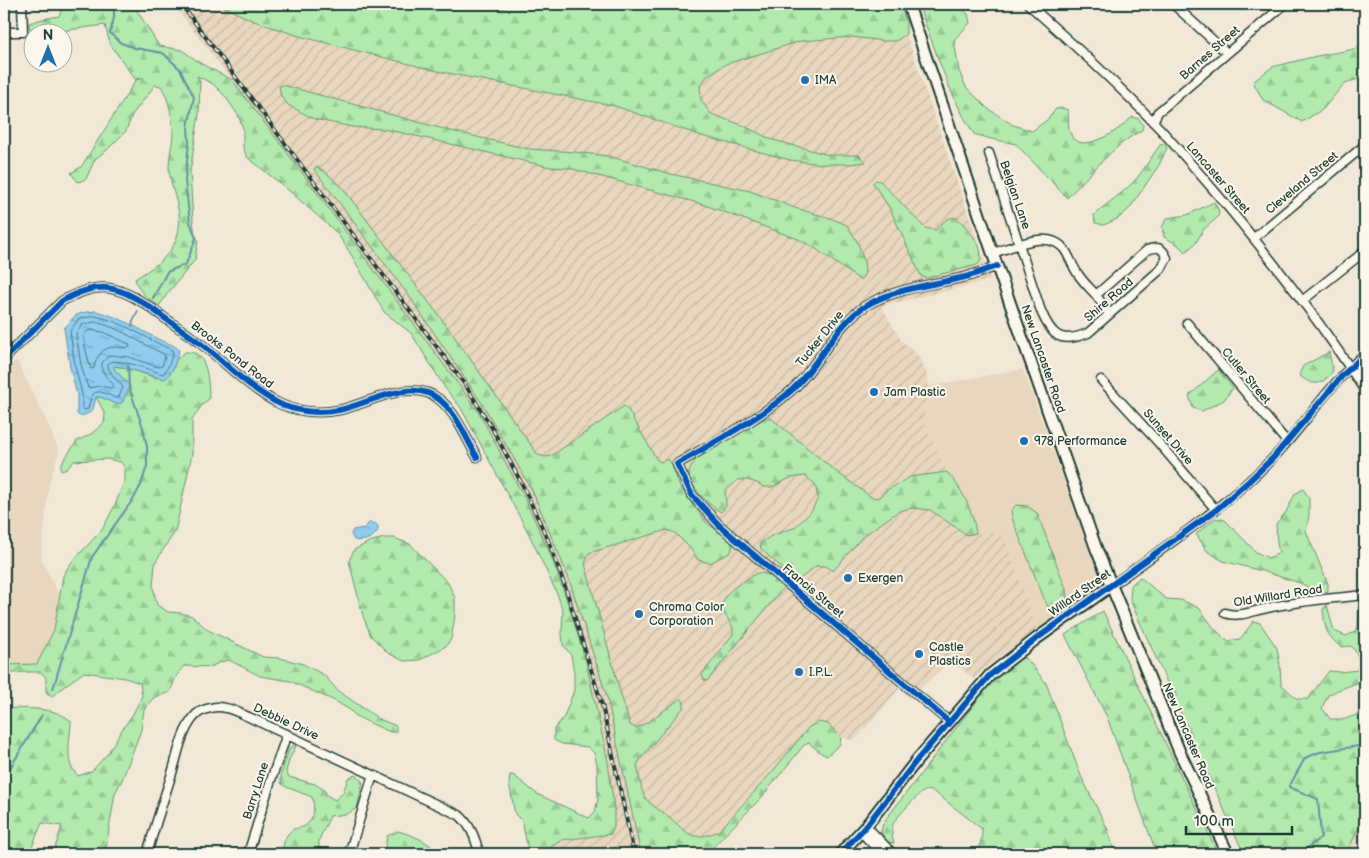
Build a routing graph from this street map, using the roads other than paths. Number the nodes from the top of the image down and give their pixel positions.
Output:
1 (22, 4) edge
2 (908, 4) edge
3 (1028, 4) edge
4 (1173, 4) edge
5 (1284, 4) edge
6 (4, 32) edge
7 (1228, 53) junction
8 (1153, 122) junction
9 (1365, 145) edge
10 (989, 153) dead end
11 (1254, 238) junction
12 (1020, 245) junction
13 (1365, 251) edge
14 (993, 254) junction
15 (997, 266) junction
16 (1096, 295) junction
17 (1302, 301) junction
18 (1109, 314) junction
19 (1187, 323) dead end
20 (1365, 354) edge
21 (4, 359) edge
22 (1350, 367) junction
23 (1101, 380) dead end
24 (1365, 391) edge
25 (1287, 442) junction
26 (477, 457) dead end
27 (677, 464) joint
28 (1216, 510) junction
29 (1112, 585) junction
30 (1365, 595) edge
31 (1225, 613) dead end
32 (949, 722) junction
33 (287, 734) junction
34 (373, 775) junction
35 (863, 829) junction
36 (147, 854) edge
37 (248, 854) edge
38 (349, 854) edge
39 (479, 854) edge
40 (840, 854) edge
41 (882, 854) edge
42 (893, 854) edge
43 (1228, 854) edge

1 - 6 street
2 - 14 main road, New Lancaster Road
3 - 8 street, Lancaster Street
4 - 7 street
5 - 7 street, Barnes Street
7 - 8 street, Barnes Street
8 - 11 street, Lancaster Street
9 - 11 street, Cleveland Street
10 - 12 street, Belgian Lane
11 - 17 street, Lancaster Street
12 - 14 street
12 - 16 street
12 - 18 street, Shire Road
13 - 17 street
14 - 15 main road, New Lancaster Road
15 - 27 street, Tucker Drive
15 - 29 main road, New Lancaster Road
16 - 18 street
16 - 18 street, Shire Road
17 - 22 street, Lancaster Street
19 - 25 street, Cutler Street
20 - 22 street, Willard Street
21 - 26 street, Brooks Pond Road
22 - 24 street, Lancaster Street
22 - 25 street, Willard Street
23 - 28 street, Sunset Drive
25 - 28 street, Willard Street
27 - 32 street, Francis Street
28 - 29 street, Willard Street
29 - 32 main road, Willard Street
29 - 43 main road, New Lancaster Road
30 - 31 street, Old Willard Road
32 - 35 main road, Willard Street
33 - 34 street, Debbie Drive
33 - 36 street, Debbie Drive
33 - 37 street, Barry Lane
34 - 38 street
34 - 39 street, Debbie Drive
35 - 40 main road, Willard Street
35 - 41 street
35 - 42 street

